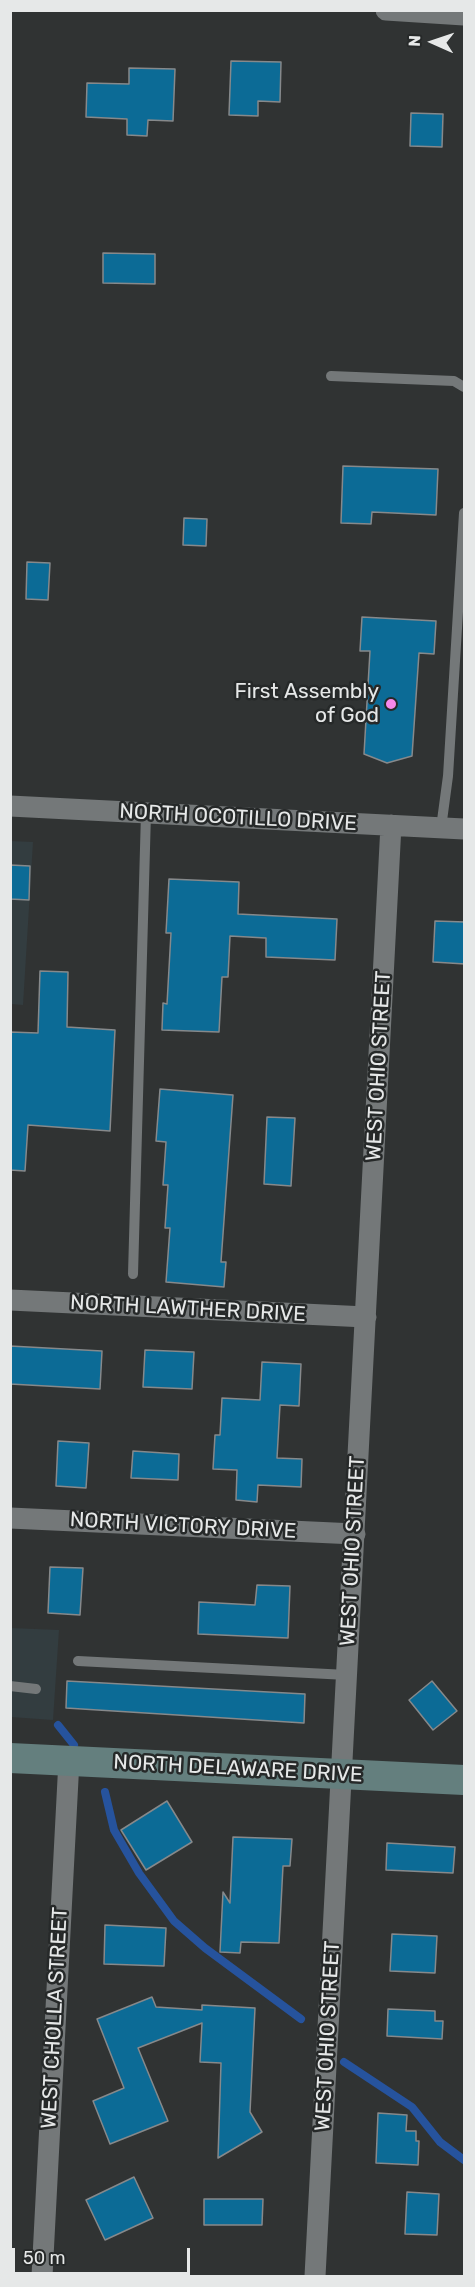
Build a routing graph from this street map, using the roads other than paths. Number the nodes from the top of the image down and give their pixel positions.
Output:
1 (386, 10) edge
2 (465, 15) edge
3 (332, 375) dead end
4 (465, 387) edge
5 (465, 513) edge
6 (10, 806) edge
7 (146, 813) junction
8 (391, 825) junction
9 (441, 828) junction
10 (465, 829) edge
11 (132, 1274) dead end
12 (10, 1300) edge
13 (366, 1317) junction
14 (10, 1518) edge
15 (355, 1534) junction
16 (78, 1661) dead end
17 (347, 1675) junction
18 (10, 1686) edge
19 (36, 1689) dead end
20 (10, 1758) edge
21 (69, 1760) junction
22 (342, 1774) junction
23 (465, 1780) edge
24 (42, 2277) edge
25 (315, 2277) edge

1 - 2 street
3 - 4 lane
5 - 9 lane
6 - 7 street, NORTH OCOTILLO DRIVE
7 - 8 street, NORTH OCOTILLO DRIVE
7 - 11 lane
8 - 9 street, NORTH OCOTILLO DRIVE
8 - 13 street, WEST OHIO STREET
9 - 10 street, NORTH OCOTILLO DRIVE
12 - 13 street, NORTH LAWTHER DRIVE
13 - 15 street, WEST OHIO STREET
14 - 15 street, NORTH VICTORY DRIVE
15 - 17 street, WEST OHIO STREET
16 - 17 lane
17 - 22 street, WEST OHIO STREET
18 - 19 lane
20 - 21 street, NORTH DELAWARE DRIVE
21 - 22 street, NORTH DELAWARE DRIVE
21 - 24 street, WEST CHOLLA STREET
22 - 23 street, NORTH DELAWARE DRIVE
22 - 25 street, WEST OHIO STREET

